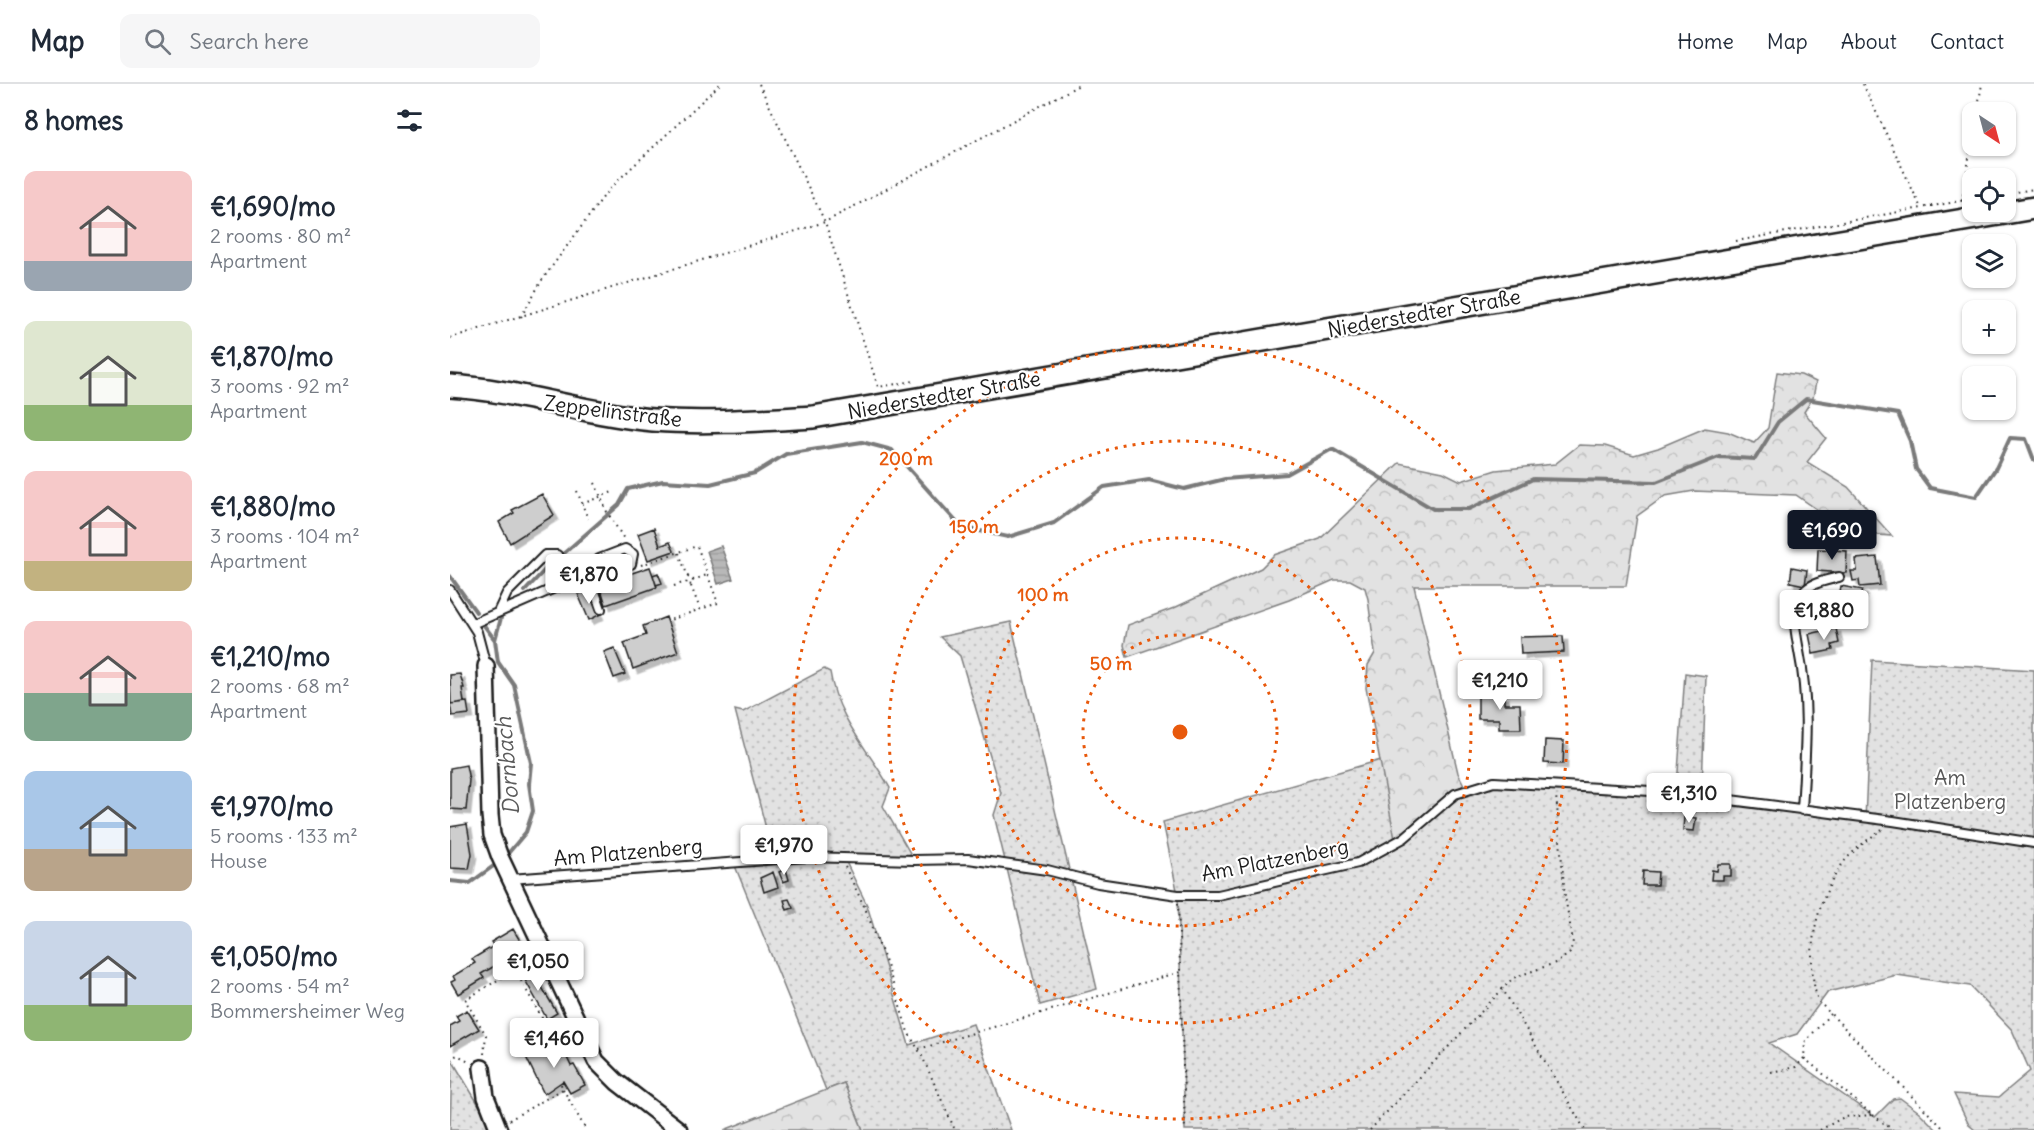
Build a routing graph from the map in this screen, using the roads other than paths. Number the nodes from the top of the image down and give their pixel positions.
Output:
1 (2034, 208) edge
2 (450, 386) edge
3 (813, 417) joint
4 (600, 572) junction
5 (571, 575) junction
6 (1839, 577) dead end
7 (591, 581) junction
8 (450, 590) edge
9 (601, 609) dead end
10 (499, 610) junction
11 (472, 624) junction
12 (486, 666) joint
13 (1802, 810) junction
14 (2034, 843) edge
15 (505, 868) junction
16 (482, 1068) road end
17 (499, 1128) edge
18 (680, 1130) edge

1 - 3 main road, Niederstedter Straße
2 - 3 main road, Zeppelinstraße
4 - 4 lane
4 - 7 lane
5 - 7 lane
5 - 10 lane
5 - 10 lane
6 - 13 lane
7 - 9 lane
8 - 11 lane
10 - 11 lane
11 - 12 lane
12 - 15 street
13 - 14 lane, Am Platzenberg
13 - 15 lane, Am Platzenberg
15 - 18 street
16 - 17 street

